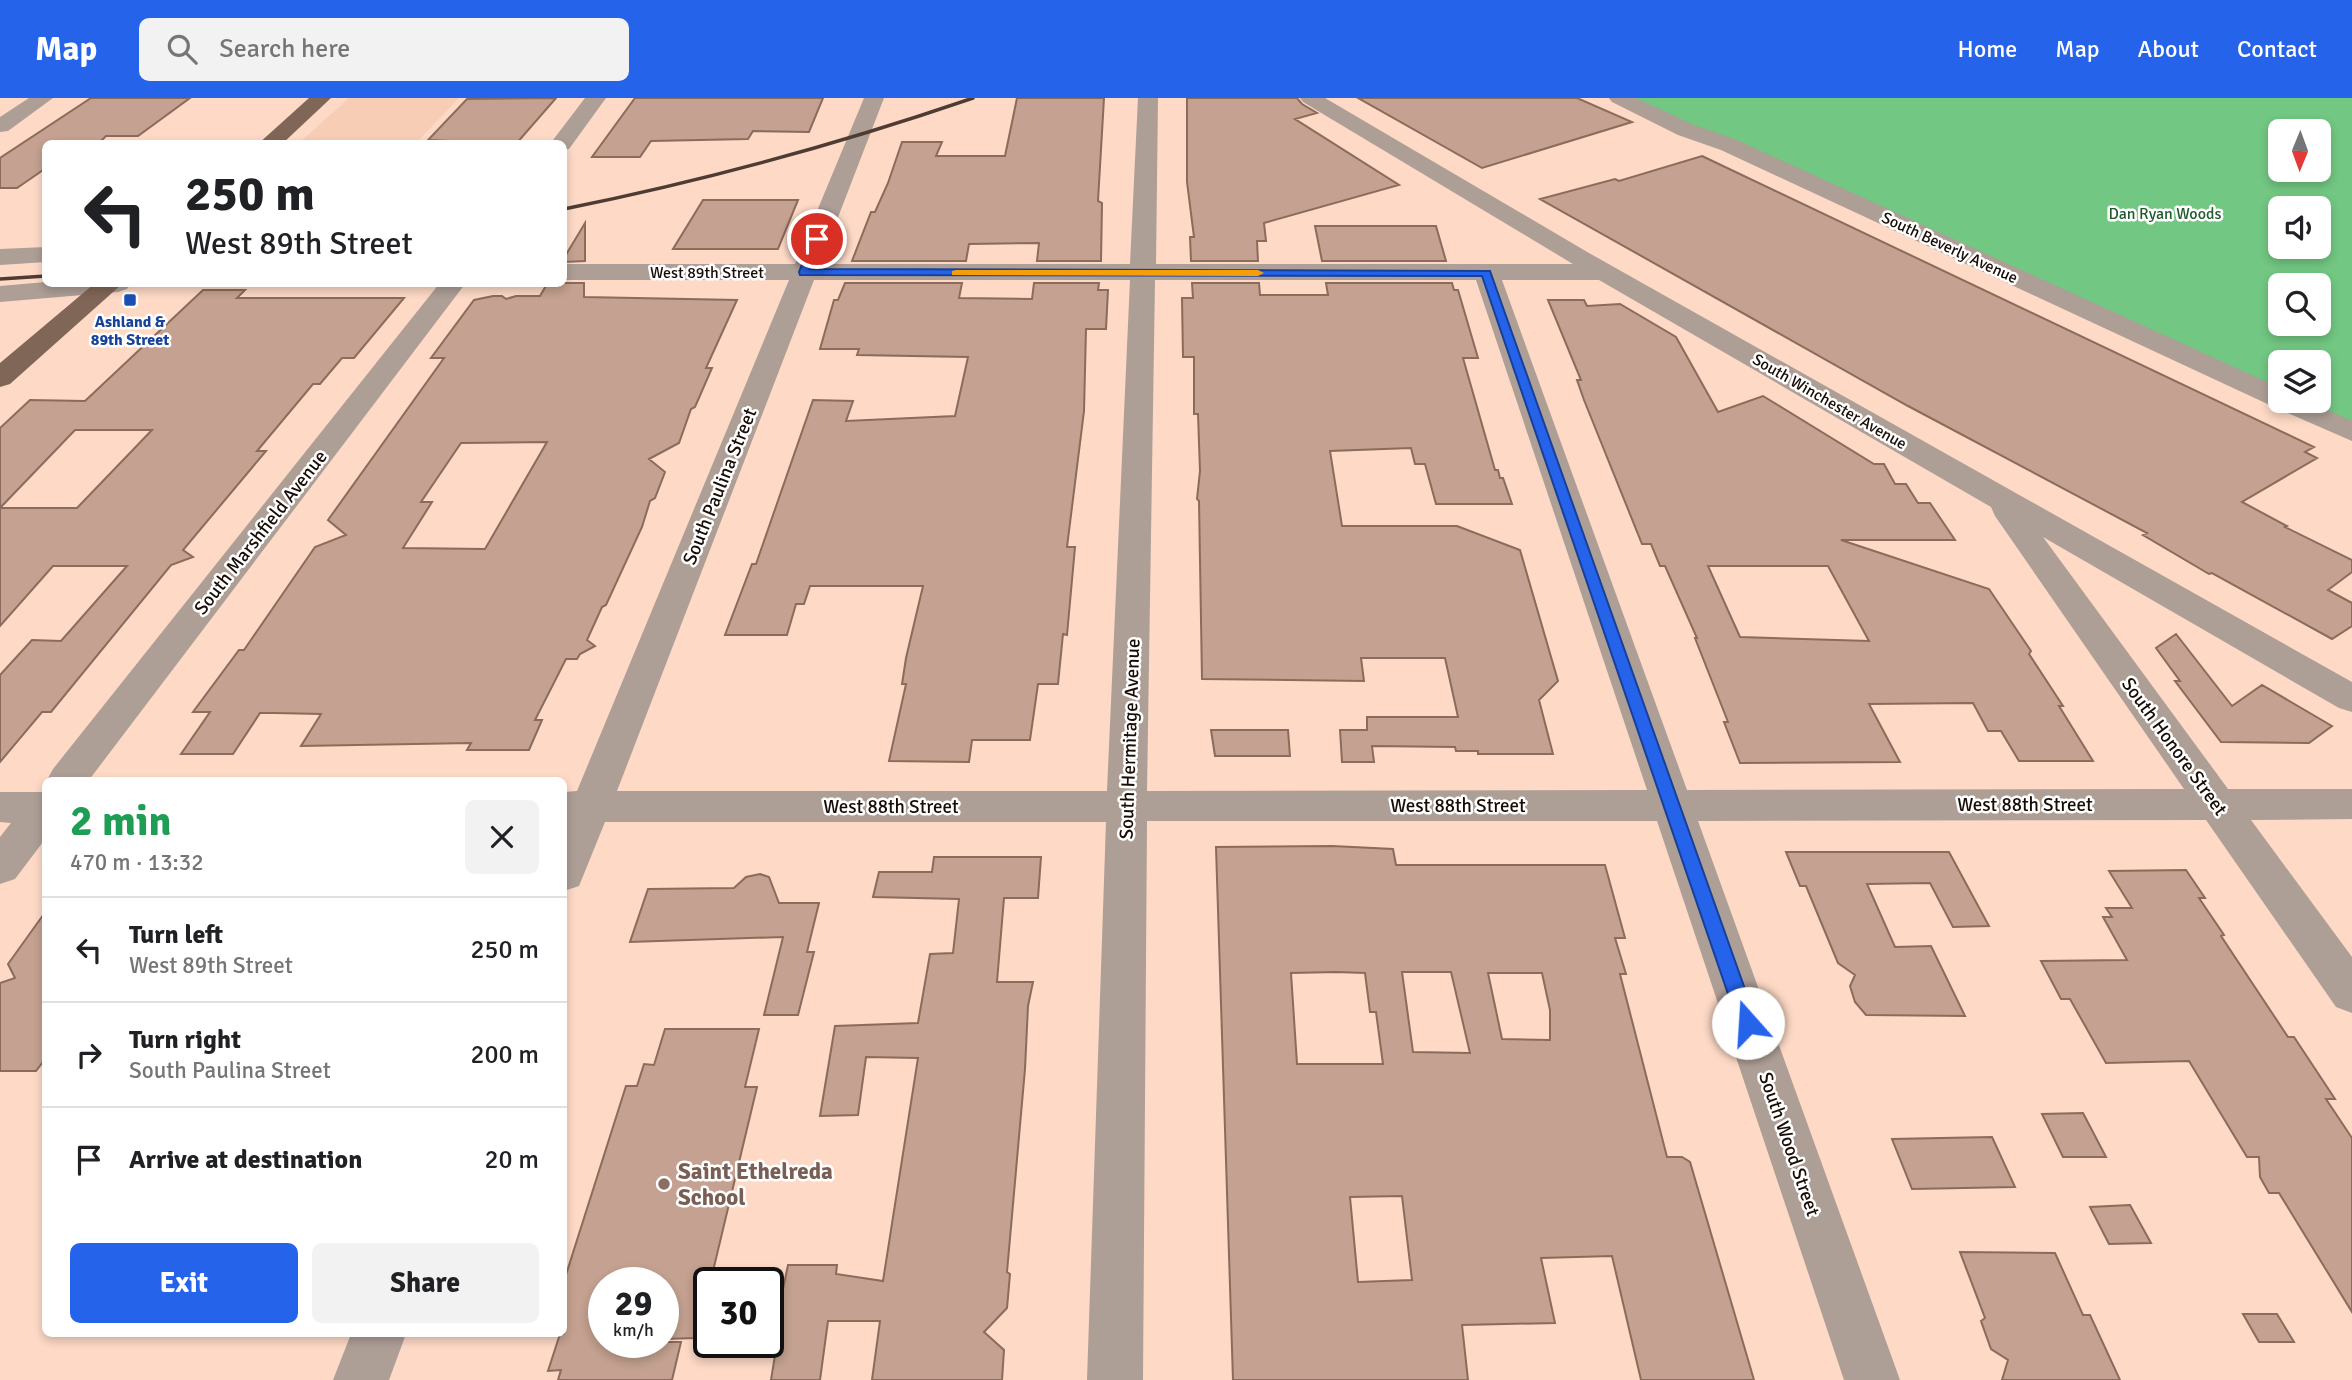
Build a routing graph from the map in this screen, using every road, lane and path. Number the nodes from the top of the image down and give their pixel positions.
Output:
1 (43, 98) edge
2 (321, 98) edge
3 (596, 98) edge
4 (874, 98) edge
5 (1148, 98) edge
6 (1310, 98) edge
7 (1619, 98) edge
8 (0, 126) edge
9 (274, 140) edge
10 (564, 140) edge
11 (42, 254) edge
12 (0, 257) edge
13 (567, 272) edge
14 (804, 272) junction
15 (1606, 272) junction
16 (1145, 273) junction
17 (1487, 273) junction
18 (76, 287) edge
19 (105, 287) edge
20 (450, 287) edge
21 (0, 294) edge
22 (0, 378) edge
23 (2268, 394) edge
24 (2310, 413) edge
25 (2352, 432) edge
26 (1998, 499) junction
27 (2352, 699) edge
28 (69, 777) edge
29 (2216, 803) junction
30 (1672, 804) junction
31 (2352, 804) edge
32 (1127, 805) junction
33 (0, 807) edge
34 (577, 807) edge
35 (42, 808) edge
36 (42, 813) edge
37 (567, 859) edge
38 (0, 867) edge
39 (2352, 993) edge
40 (378, 1337) edge
41 (361, 1380) edge
42 (1115, 1380) edge
43 (1872, 1380) edge

1 - 8 street
2 - 9 main road
3 - 10 street
4 - 14 street, South Paulina Street
5 - 16 street, South Hermitage Avenue
6 - 15 street, South Winchester Avenue
7 - 23 street, South Beverly Avenue
11 - 12 street
13 - 14 street, West 89th Street
14 - 16 street, West 89th Street
14 - 34 street, South Paulina Street
15 - 17 street, West 89th Street
15 - 26 street, South Winchester Avenue
16 - 17 street, West 89th Street
16 - 32 street, South Hermitage Avenue
17 - 30 street, South Wood Street
18 - 21 street
19 - 22 main road
20 - 28 street, South Marshfield Avenue
24 - 25 street, South Beverly Avenue
26 - 27 street, South Winchester Avenue
26 - 29 street, South Honore Street
29 - 30 street, West 88th Street
29 - 31 street, West 88th Street
29 - 39 street, South Honore Street
30 - 32 street, West 88th Street
30 - 43 street, South Wood Street
32 - 34 street, West 88th Street
32 - 42 street, South Hermitage Avenue
33 - 35 street
34 - 37 street, South Paulina Street
36 - 38 street
40 - 41 street

